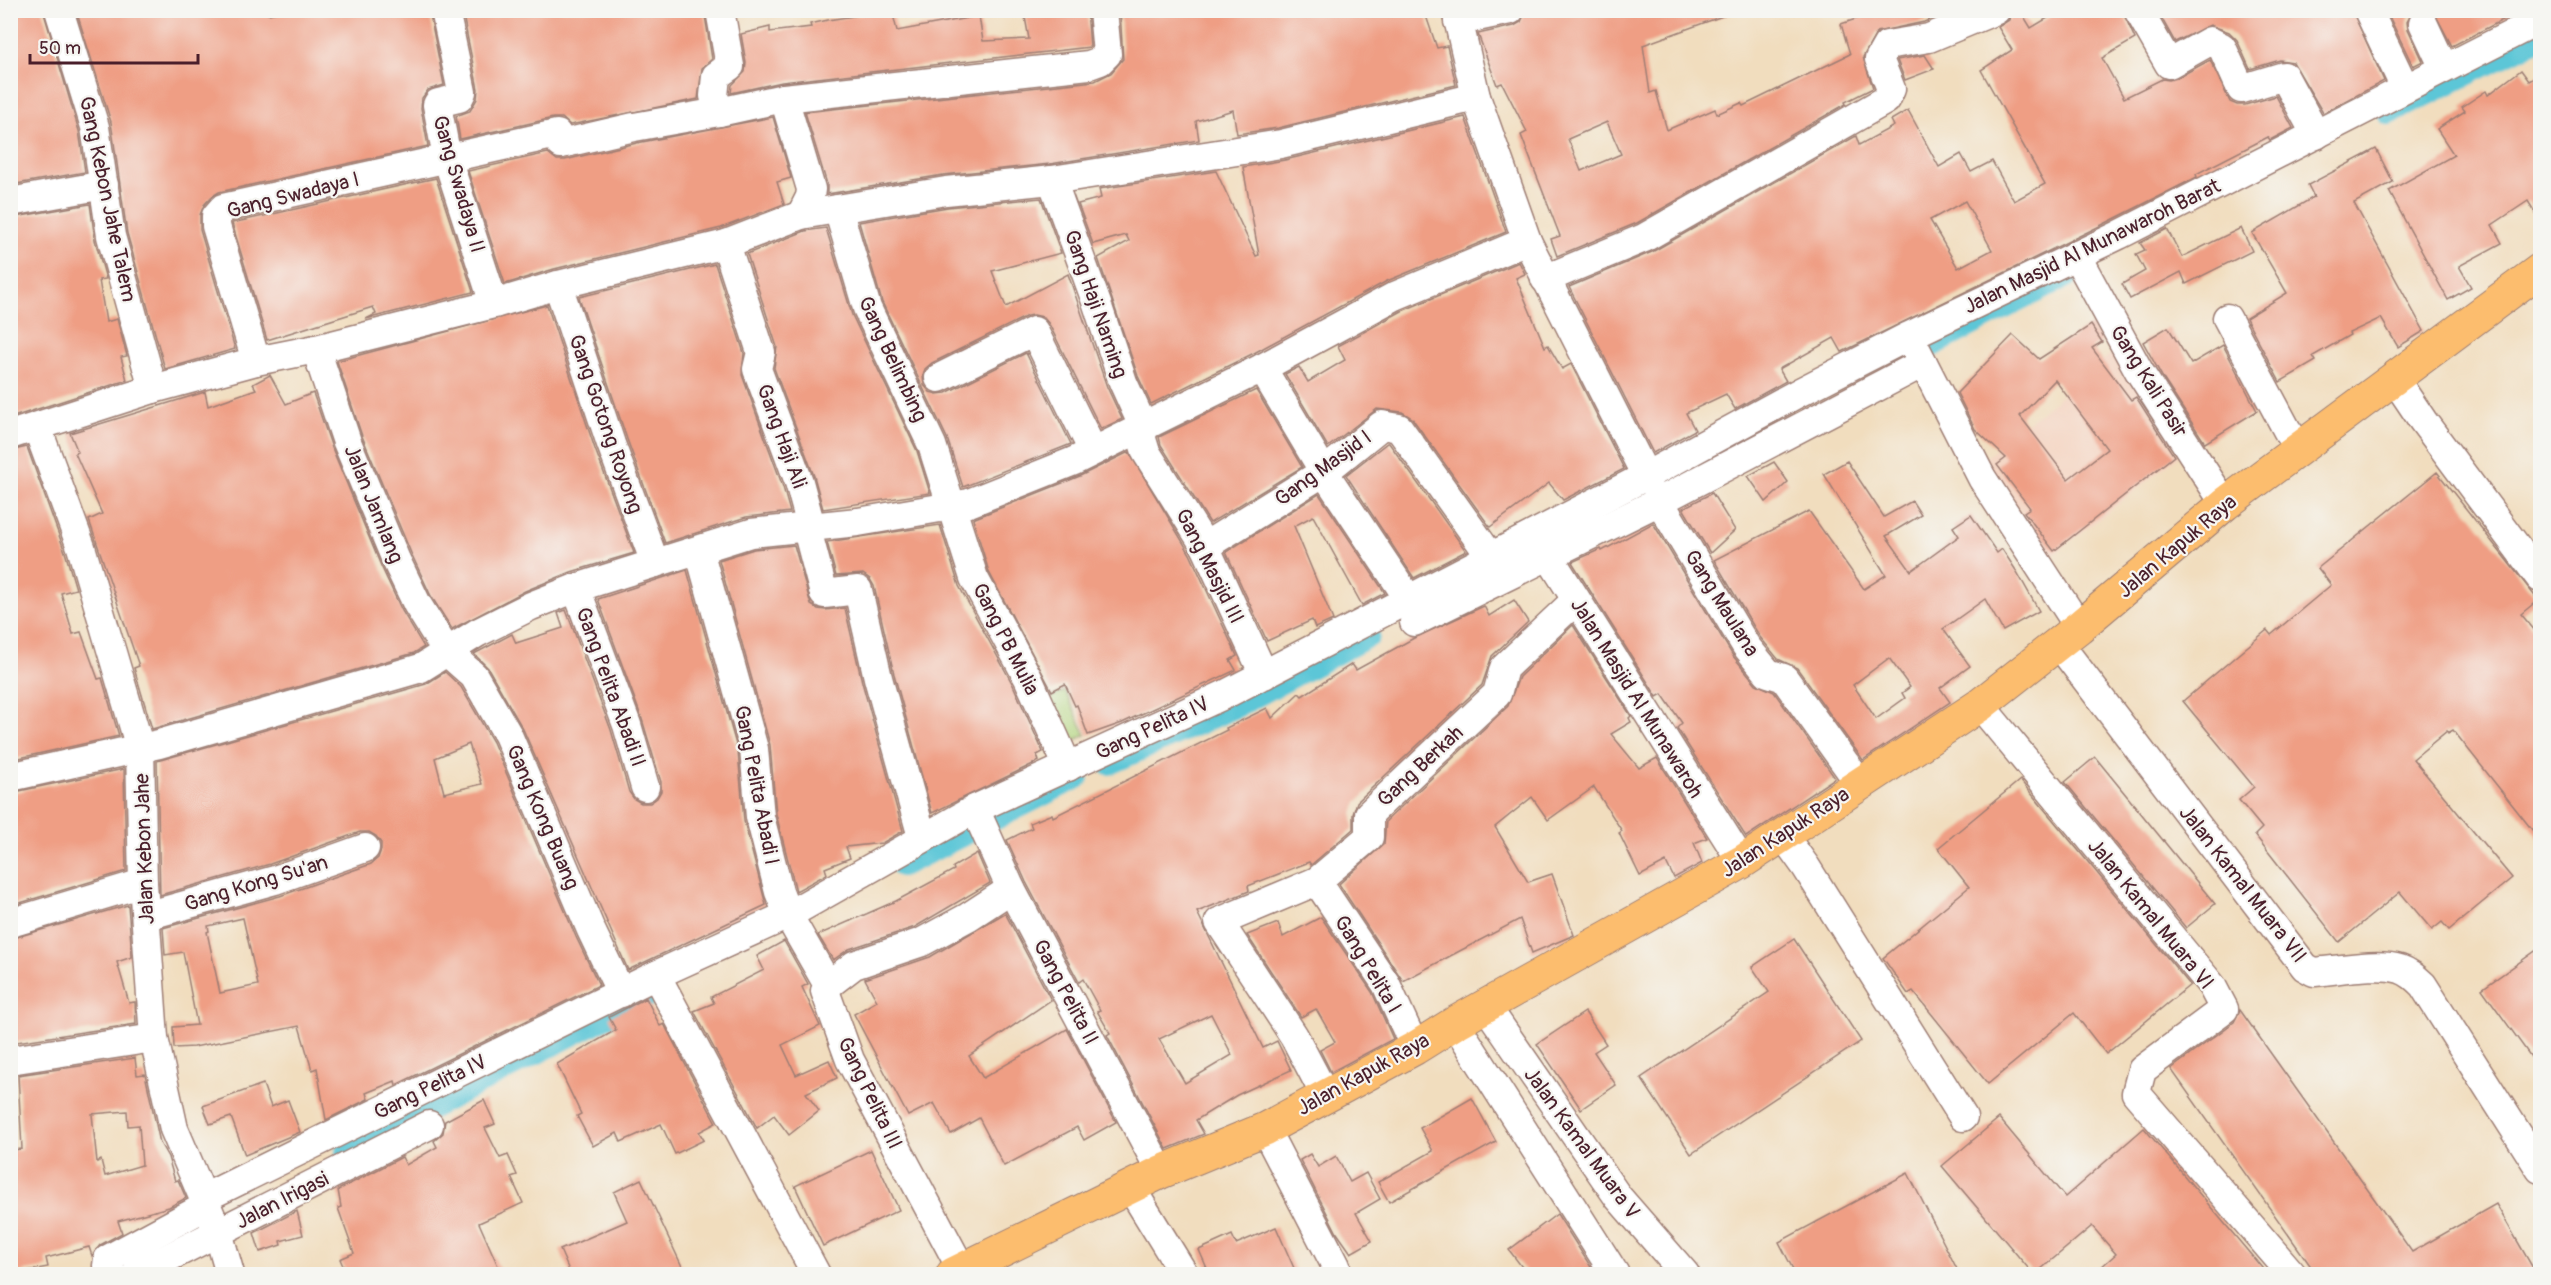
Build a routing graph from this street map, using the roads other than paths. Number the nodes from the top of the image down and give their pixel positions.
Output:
1 (59, 10) edge
2 (445, 10) edge
3 (720, 10) edge
4 (1102, 10) edge
5 (1510, 10) edge
6 (1996, 10) edge
7 (2138, 10) edge
8 (2368, 10) edge
9 (1457, 16) edge
10 (2541, 20) edge
11 (2423, 23) dead end
12 (2444, 68) junction
13 (2405, 88) junction
14 (1476, 97) junction
15 (784, 98) junction
16 (719, 112) junction
17 (2316, 135) junction
18 (447, 158) junction
19 (1052, 180) junction
20 (104, 185) junction
21 (10, 202) edge
22 (838, 209) junction
23 (801, 215) junction
24 (1527, 241) junction
25 (726, 244) junction
26 (2080, 263) junction
27 (2541, 270) edge
28 (1545, 279) junction
29 (558, 285) junction
30 (494, 304) junction
31 (2227, 318) dead end
32 (316, 349) junction
33 (1917, 352) junction
34 (256, 361) junction
35 (1262, 368) junction
36 (939, 378) dead end
37 (2394, 378) junction
38 (153, 389) junction
39 (1143, 426) junction
40 (24, 431) edge
41 (2300, 448) junction
42 (1093, 451) junction
43 (1324, 472) junction
44 (1654, 491) junction
45 (2225, 504) junction
46 (954, 507) junction
47 (811, 526) junction
48 (1541, 544) junction
49 (1205, 546) junction
50 (699, 550) junction
51 (1491, 557) junction
52 (655, 563) junction
53 (2541, 578) edge
54 (576, 588) junction
55 (1575, 600) junction
56 (1411, 610) junction
57 (2069, 636) junction
58 (447, 652) junction
59 (1264, 675) junction
60 (1980, 705) junction
61 (140, 748) junction
62 (1068, 767) junction
63 (10, 777) edge
64 (1860, 784) junction
65 (645, 787) dead end
66 (980, 820) junction
67 (1783, 836) junction
68 (922, 837) junction
69 (365, 848) dead end
70 (1742, 862) junction
71 (1317, 881) junction
72 (143, 883) junction
73 (1011, 889) junction
74 (146, 916) junction
75 (790, 919) junction
76 (10, 924) edge
77 (657, 978) junction
78 (1045, 980) dead end
79 (828, 984) junction
80 (621, 993) junction
81 (1486, 1006) junction
82 (1455, 1023) junction
83 (154, 1038) junction
84 (1415, 1048) junction
85 (10, 1060) edge
86 (1325, 1095) junction
87 (1963, 1117) dead end
88 (429, 1125) dead end
89 (1265, 1129) junction
90 (2541, 1169) edge
91 (1148, 1179) junction
92 (210, 1214) junction
93 (1336, 1266) dead end
94 (958, 1272) edge
95 (112, 1275) edge
96 (136, 1275) edge
97 (230, 1275) edge
98 (816, 1275) edge
99 (1184, 1275) edge
100 (1615, 1275) edge
101 (1685, 1275) edge
102 (2292, 1275) edge

1 - 20 street, Gang Kebon Jahe Talem
2 - 18 street, Gang Swadaya II
3 - 16 street
4 - 15 street
5 - 9 street
6 - 28 street
7 - 17 street
8 - 13 street
9 - 14 street, Gang Maulana
10 - 12 street, Jalan Masjid Al Munawaroh Barat
11 - 12 street
12 - 13 street, Jalan Masjid Al Munawaroh Barat
13 - 17 street, Jalan Masjid Al Munawaroh Barat
14 - 19 street
14 - 24 street, Gang Maulana
15 - 16 street
15 - 23 street
16 - 18 street
17 - 26 street, Jalan Masjid Al Munawaroh Barat
18 - 30 street, Gang Swadaya II
18 - 34 street, Gang Swadaya I
19 - 22 street
19 - 39 street, Gang Haji Naming
20 - 21 street
20 - 38 street, Gang Kebon Jahe Talem
22 - 23 street
22 - 46 street, Gang Belimbing
23 - 25 street
24 - 28 street, Gang Maulana
24 - 35 street
25 - 29 street
25 - 47 street, Gang Haji Ali
26 - 33 street, Jalan Masjid Al Munawaroh Barat
26 - 45 street, Gang Kali Pasir
27 - 37 main road, Jalan Kapuk Raya
28 - 44 street, Gang Maulana
29 - 30 street
29 - 52 street, Gang Gotong Royong
30 - 32 street
31 - 41 street
32 - 34 street
32 - 58 street, Jalan Jamlang
33 - 44 street, Jalan Masjid Al Munawaroh Barat
33 - 57 street, Jalan Kamal Muara VII
34 - 38 street
35 - 39 street
35 - 43 street
36 - 42 street
37 - 41 main road, Jalan Kapuk Raya
37 - 53 street
38 - 40 street
39 - 42 street
39 - 49 street, Gang Masjid III
40 - 61 street, Jalan Kebon Jahe
41 - 45 main road, Jalan Kapuk Raya
42 - 46 street
43 - 49 street, Gang Masjid I
43 - 51 street, Gang Masjid I
43 - 56 street
44 - 48 street, Jalan Masjid Al Munawaroh Barat
44 - 64 street, Gang Maulana
45 - 57 main road, Jalan Kapuk Raya
46 - 47 street
46 - 62 street, Gang PB Mulia
47 - 50 street
47 - 68 street, Gang Haji Ali
48 - 51 street, Gang Pelita IV
48 - 55 street, Jalan Masjid Al Munawaroh
48 - 56 street
49 - 59 street, Gang Masjid III
50 - 52 street
50 - 75 street, Gang Pelita Abadi I
51 - 56 street, Gang Pelita IV
52 - 54 street
54 - 58 street
54 - 65 street, Gang Pelita Abadi II
55 - 70 street, Jalan Masjid Al Munawaroh
55 - 71 street, Gang Berkah
56 - 59 street, Gang Pelita IV
57 - 60 main road, Jalan Kapuk Raya
57 - 90 street, Jalan Kamal Muara VII
58 - 61 street
58 - 80 street, Gang Kong Buang
59 - 62 street, Gang Pelita IV
60 - 64 main road, Jalan Kapuk Raya
60 - 102 street, Jalan Kamal Muara VI
61 - 63 street
61 - 72 street, Jalan Kebon Jahe
62 - 66 street, Gang Pelita IV
64 - 67 main road, Jalan Kapuk Raya
66 - 68 street, Gang Pelita IV
66 - 73 street, Gang Pelita II
67 - 70 main road, Jalan Kapuk Raya
67 - 87 street
68 - 75 street, Gang Pelita IV
69 - 74 street, Gang Kong Su'an
70 - 81 main road, Jalan Kapuk Raya
71 - 84 street, Gang Pelita I
71 - 86 street, Gang Berkah
72 - 74 street, Jalan Kebon Jahe
72 - 76 street
73 - 79 street
73 - 91 street, Gang Pelita II
74 - 83 street, Jalan Kebon Jahe
75 - 77 street, Gang Pelita IV
75 - 79 street, Gang Pelita III
77 - 80 street, Gang Pelita IV
77 - 98 street
78 - 91 street
79 - 94 street, Gang Pelita III
80 - 92 street, Gang Pelita IV
81 - 82 main road, Jalan Kapuk Raya
81 - 101 street, Jalan Kamal Muara V
82 - 84 main road, Jalan Kapuk Raya
82 - 100 street
83 - 85 street
83 - 92 street, Jalan Kebon Jahe
84 - 86 main road, Jalan Kapuk Raya
86 - 89 main road, Jalan Kapuk Raya
88 - 92 street, Jalan Irigasi
89 - 91 main road, Jalan Kapuk Raya
89 - 93 street
91 - 94 main road, Jalan Kapuk Raya
91 - 99 street
92 - 95 street, Jalan Irigasi
92 - 96 street, Jalan Irigasi
92 - 97 street, Jalan Kebon Jahe

